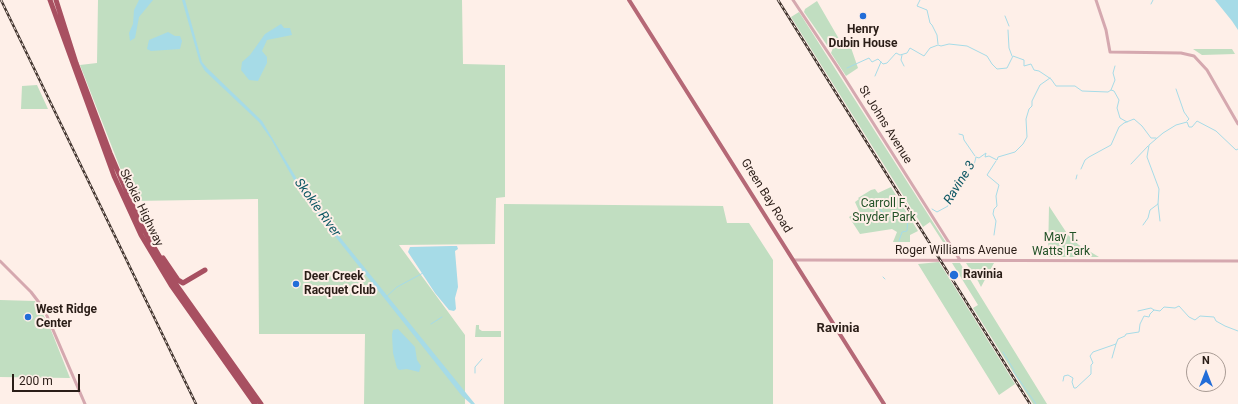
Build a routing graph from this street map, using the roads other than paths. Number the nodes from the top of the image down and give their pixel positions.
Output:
1 (50, 0) edge
2 (56, 0) edge
3 (629, 0) edge
4 (793, 0) edge
5 (1096, 0) edge
6 (1238, 124) edge
7 (141, 225) junction
8 (794, 260) junction
9 (960, 260) junction
10 (0, 261) edge
11 (1238, 261) edge
12 (186, 299) junction
13 (85, 404) edge
14 (254, 404) edge
15 (261, 404) edge
16 (884, 404) edge

1 - 14 highway, Skokie Highway
2 - 7 highway, Skokie Highway
3 - 8 main road, Green Bay Road
4 - 9 street, St Johns Avenue
5 - 6 street
7 - 12 highway, Skokie Highway
7 - 12 highway
8 - 9 street, Roger Williams Avenue
8 - 16 main road, Green Bay Road
9 - 11 street, Roger Williams Avenue
10 - 13 street
12 - 15 highway, Skokie Highway

